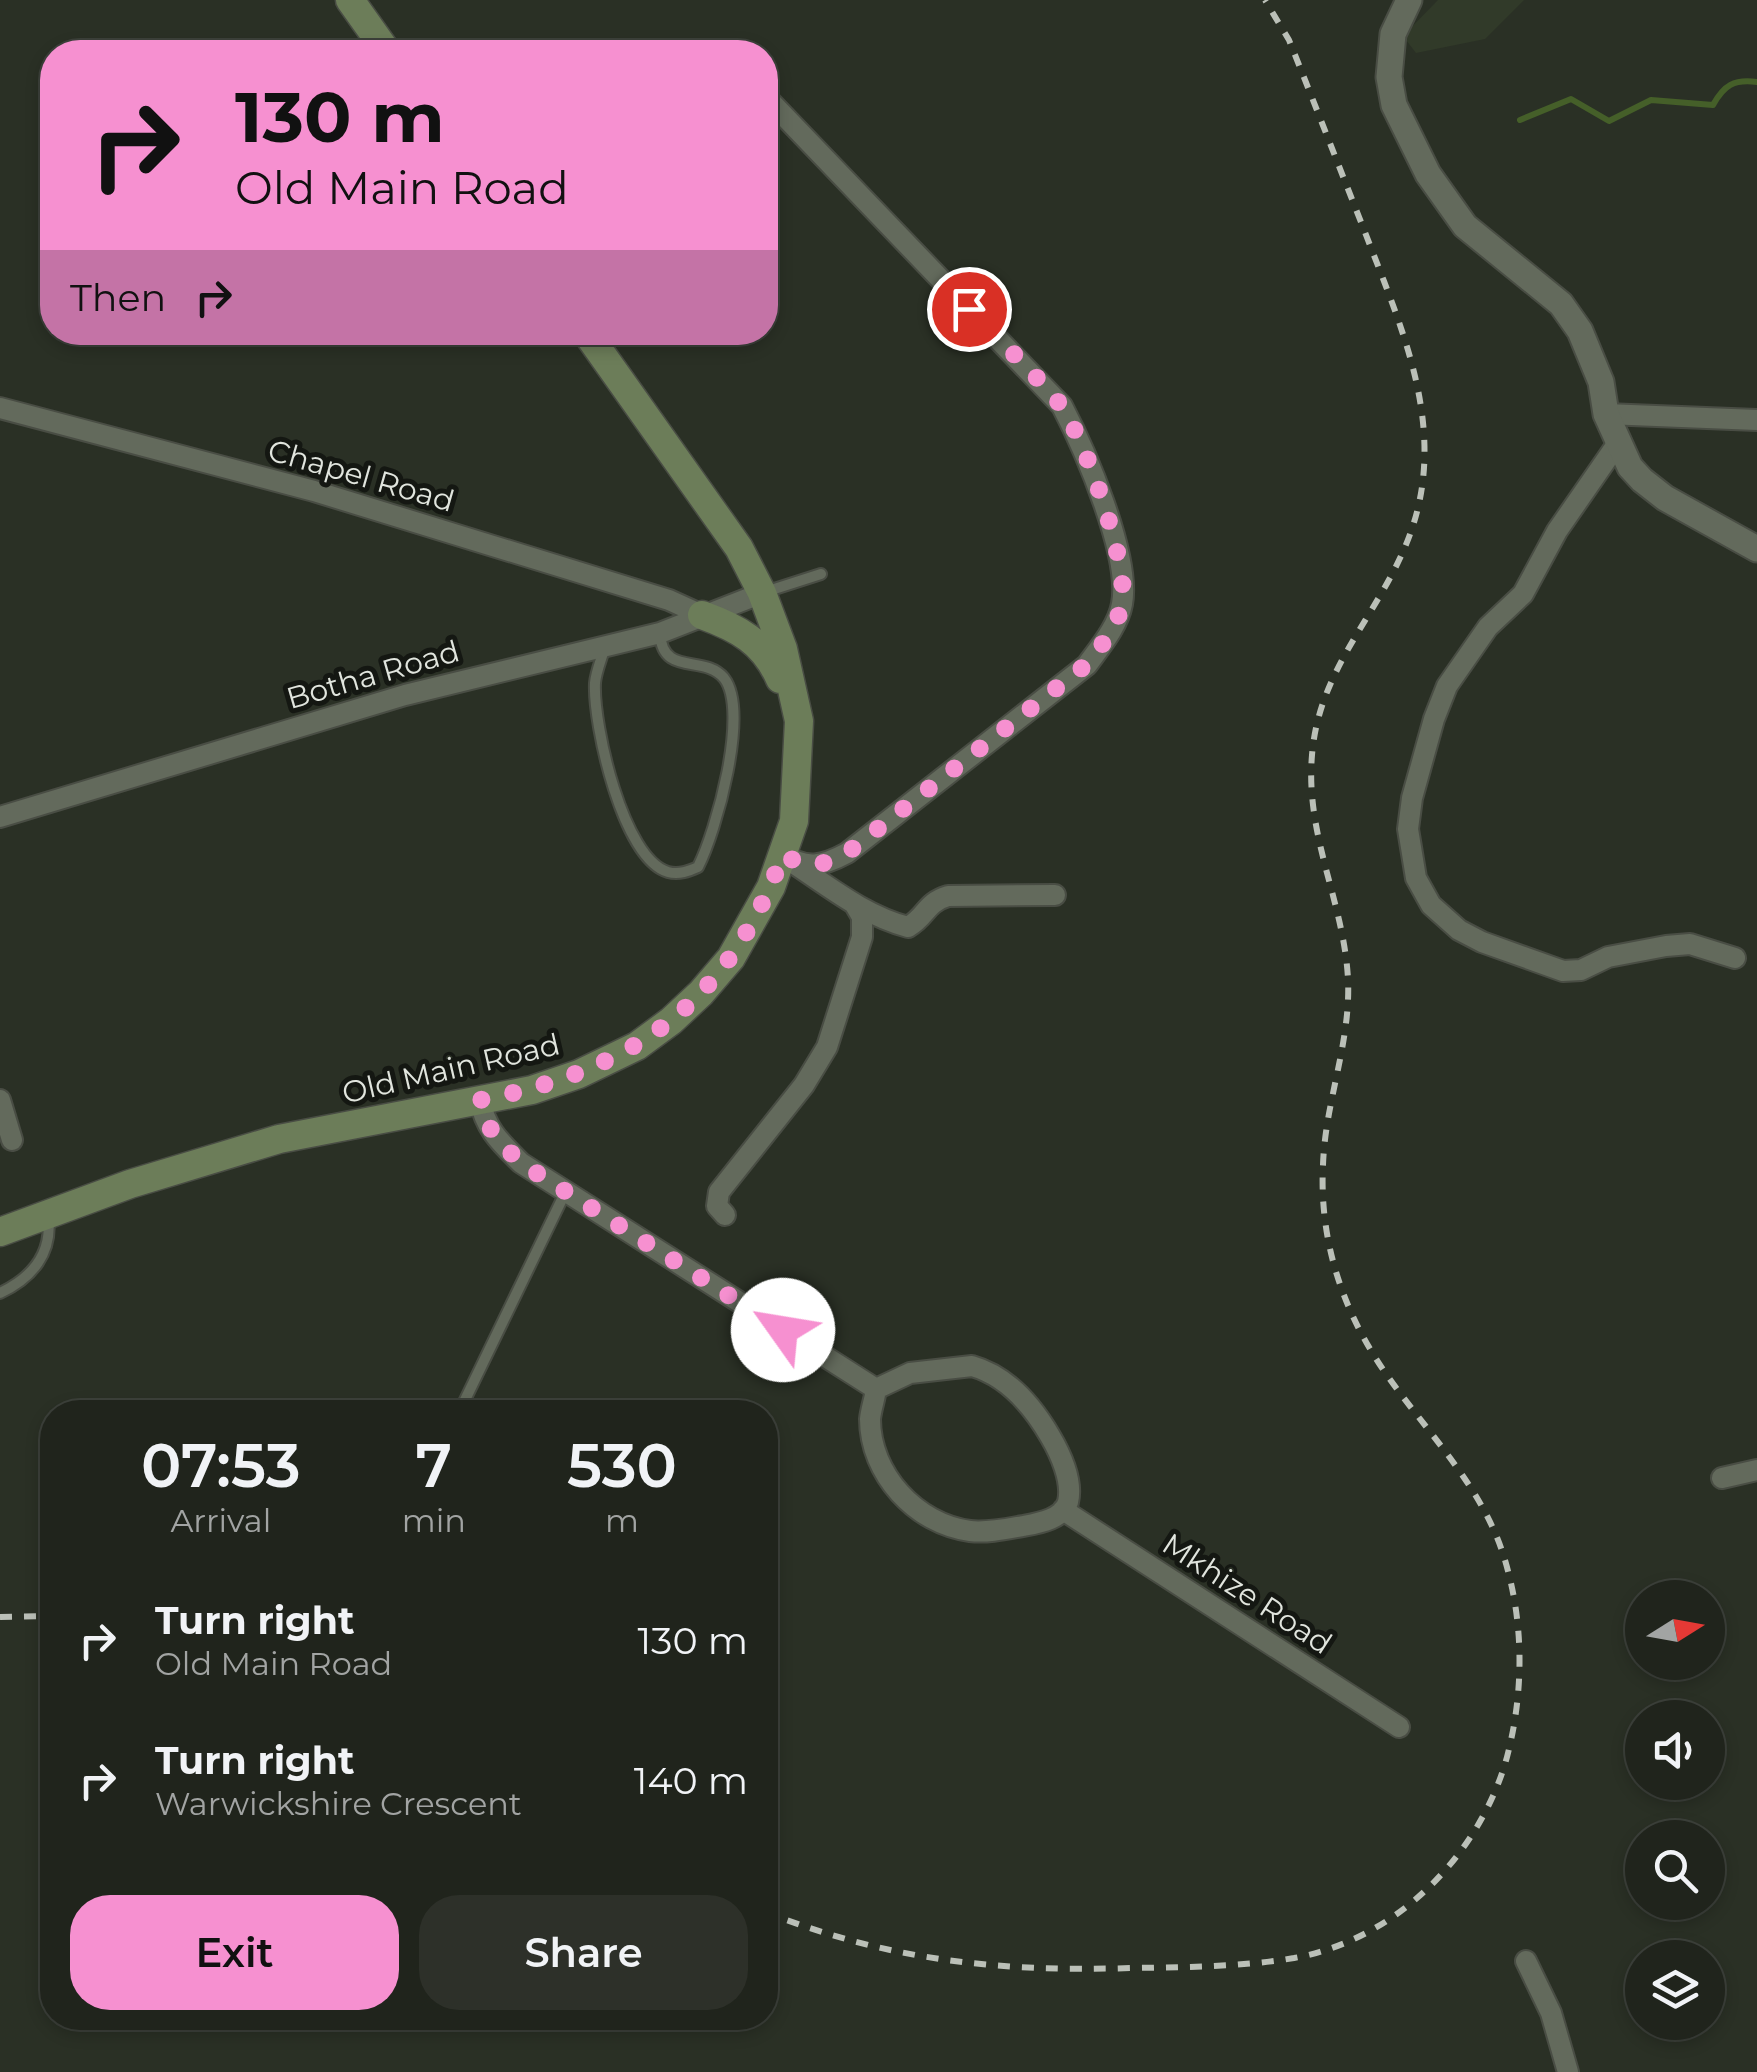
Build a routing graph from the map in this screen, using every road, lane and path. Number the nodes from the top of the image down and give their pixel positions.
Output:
1 (350, 0) edge
2 (1409, 0) edge
3 (376, 40) edge
4 (778, 110) edge
5 (595, 345) edge
6 (0, 408) edge
7 (1606, 414) junction
8 (1757, 420) edge
9 (1620, 440) junction
10 (1757, 548) edge
11 (821, 574) dead end
12 (762, 593) junction
13 (702, 615) junction
14 (660, 633) junction
15 (606, 646) junction
16 (799, 721) junction
17 (0, 817) edge
18 (783, 855) junction
19 (1056, 895) dead end
20 (855, 905) junction
21 (1735, 958) dead end
22 (0, 1100) edge
23 (480, 1100) junction
24 (12, 1140) dead end
25 (565, 1192) junction
26 (48, 1215) junction
27 (725, 1216) dead end
28 (0, 1232) edge
29 (0, 1293) edge
30 (876, 1389) junction
31 (465, 1400) edge
32 (1757, 1470) edge
33 (1722, 1478) dead end
34 (1063, 1510) junction
35 (1399, 1727) dead end
36 (1526, 1962) dead end
37 (1568, 2072) edge

1 - 3 main road
2 - 7 street
4 - 18 street
5 - 12 main road, Old Main Road
6 - 13 street, Chapel Road
7 - 8 street
7 - 9 street
9 - 10 street
9 - 21 street
11 - 12 lane
12 - 13 street, Botha Road
12 - 16 main road, Old Main Road
13 - 14 street, Botha Road
13 - 16 main road
14 - 15 street, Botha Road
14 - 15 lane
15 - 17 street, Botha Road
16 - 18 main road, Old Main Road
18 - 20 street
18 - 23 main road, Old Main Road
19 - 20 street
20 - 27 street
22 - 24 street
23 - 25 street
23 - 26 main road, Old Main Road
25 - 30 street
25 - 31 lane
26 - 28 main road, Old Main Road
26 - 29 lane
30 - 34 street
30 - 34 street
32 - 33 street
34 - 35 street, Mkhize Road
36 - 37 street

